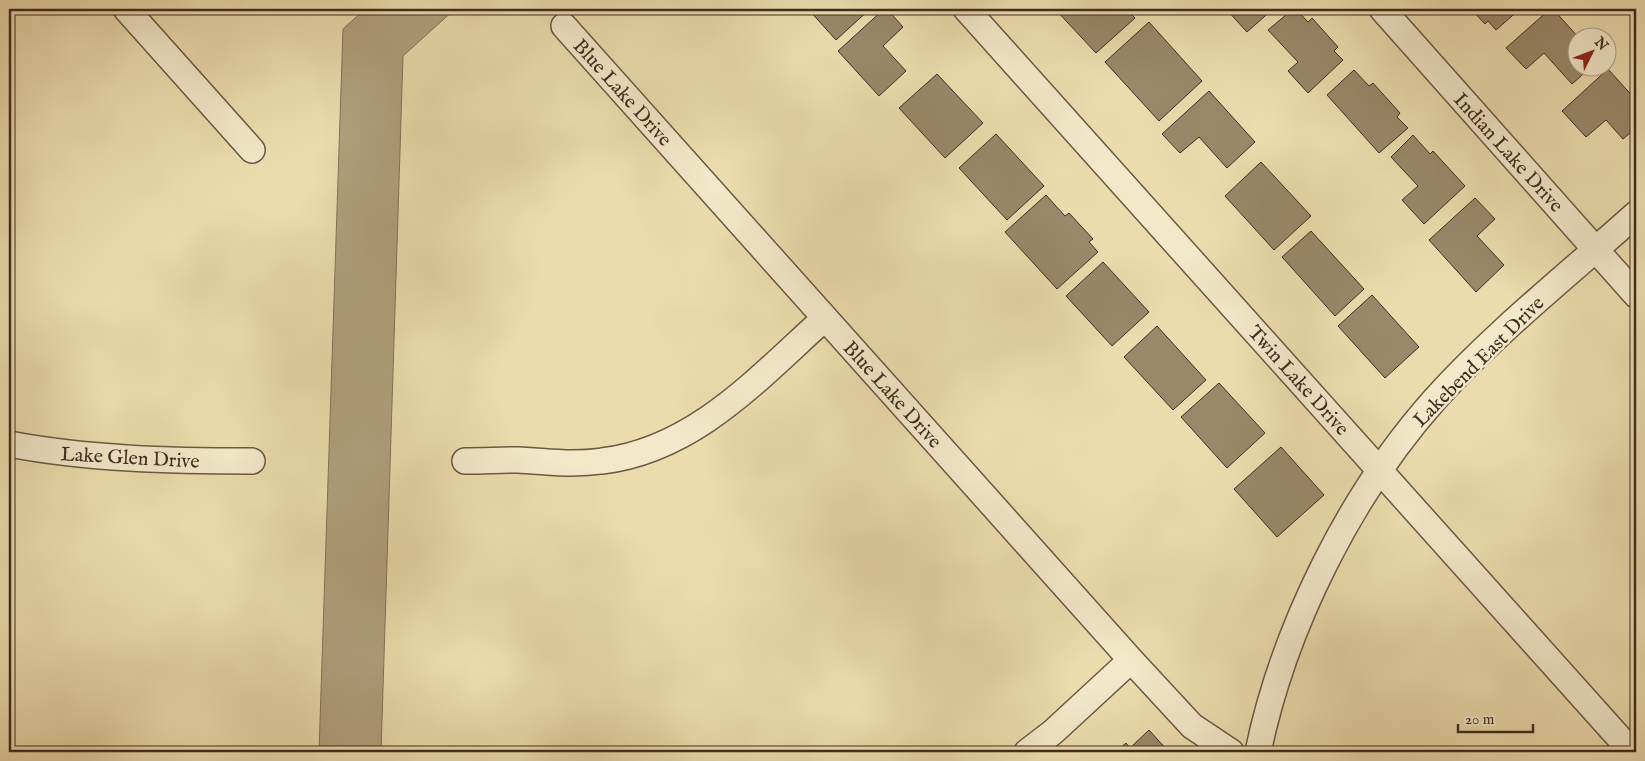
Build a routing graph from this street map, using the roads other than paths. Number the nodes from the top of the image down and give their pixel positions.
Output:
1 (126, 9) edge
2 (966, 9) edge
3 (1382, 9) edge
4 (564, 26) dead end
5 (252, 150) dead end
6 (1636, 214) edge
7 (1596, 250) junction
8 (1636, 295) edge
9 (825, 318) junction
10 (9, 444) edge
11 (252, 461) dead end
12 (466, 461) dead end
13 (1380, 471) junction
14 (1131, 660) junction
15 (1027, 752) edge
16 (1231, 752) edge
17 (1258, 752) edge
18 (1632, 752) edge

1 - 5 street
2 - 13 street, Twin Lake Drive
3 - 7 street, Indian Lake Drive
4 - 9 street, Blue Lake Drive
6 - 7 street, Lakebend East Drive
7 - 8 street, Indian Lake Drive
7 - 13 street, Lakebend East Drive
9 - 12 street
9 - 14 street, Blue Lake Drive
10 - 11 street, Lake Glen Drive
13 - 17 street, Lakebend East Drive
13 - 18 street, Twin Lake Drive
14 - 15 street
14 - 16 street, Blue Lake Drive

